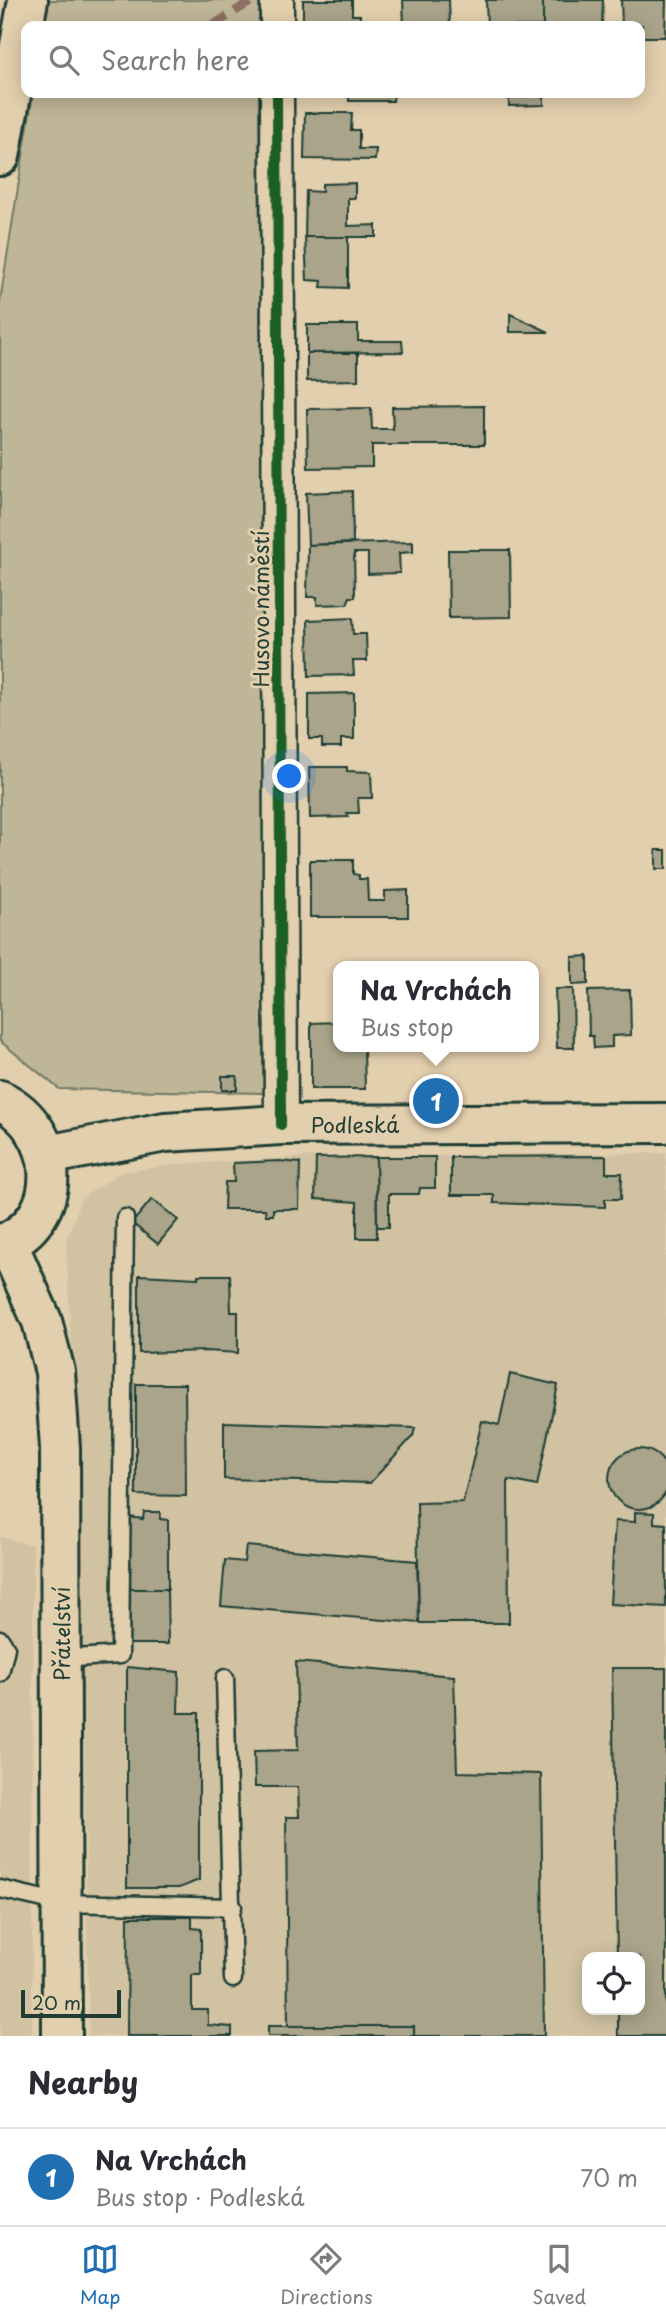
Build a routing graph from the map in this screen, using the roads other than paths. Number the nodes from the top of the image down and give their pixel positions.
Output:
1 (28, 0) edge
2 (277, 0) edge
3 (24, 21) edge
4 (277, 21) edge
5 (21, 39) edge
6 (277, 98) edge
7 (0, 156) edge
8 (0, 1100) edge
9 (666, 1123) edge
10 (281, 1125) junction
11 (47, 1155) junction
12 (125, 1218) dead end
13 (3, 1244) edge
14 (0, 1639) edge
15 (61, 1659) junction
16 (0, 1673) edge
17 (225, 1678) dead end
18 (0, 1889) edge
19 (61, 1903) junction
20 (233, 1906) junction
21 (233, 1979) dead end
22 (62, 2036) edge

1 - 3 main road
2 - 4 street
5 - 7 main road
6 - 10 street, Husovo náměstí
8 - 11 main road, Přátelství
9 - 10 main road, Podleská
10 - 11 main road, Podleská
11 - 13 main road, Přátelství
12 - 15 lane
13 - 15 main road, Přátelství
14 - 16 lane
15 - 19 main road, Přátelství
17 - 20 lane
18 - 19 lane
19 - 20 lane
19 - 22 main road, Přátelství
20 - 21 lane

